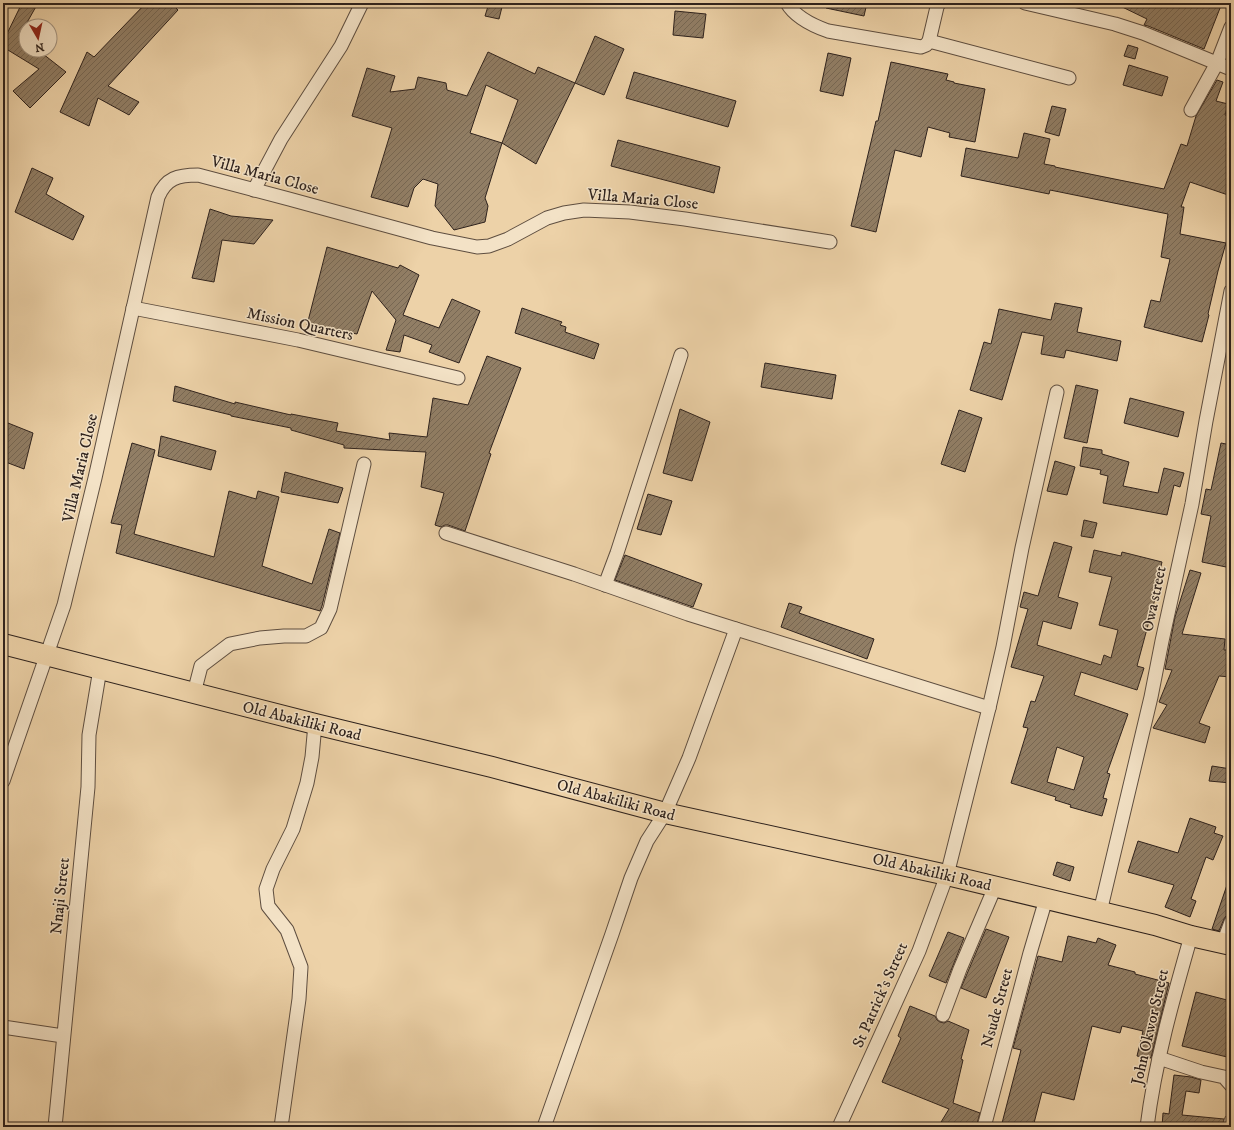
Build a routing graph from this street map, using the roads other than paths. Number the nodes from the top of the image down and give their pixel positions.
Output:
1 (362, 3) edge
2 (787, 3) edge
3 (939, 3) edge
4 (1025, 3) edge
5 (1231, 27) edge
6 (929, 41) junction
7 (1217, 64) junction
8 (1231, 69) edge
9 (1069, 78) dead end
10 (1191, 110) dead end
11 (254, 190) junction
12 (830, 242) dead end
13 (1231, 291) edge
14 (133, 308) junction
15 (681, 354) dead end
16 (458, 378) dead end
17 (1057, 392) dead end
18 (364, 464) dead end
19 (446, 533) dead end
20 (605, 585) junction
21 (736, 629) junction
22 (3, 644) edge
23 (47, 656) junction
24 (100, 669) junction
25 (194, 693) junction
26 (989, 708) junction
27 (315, 724) junction
28 (3, 781) edge
29 (665, 813) junction
30 (947, 875) junction
31 (994, 887) junction
32 (1046, 899) junction
33 (1100, 912) junction
34 (1231, 922) edge
35 (1190, 936) junction
36 (1227, 944) edge
37 (943, 1015) dead end
38 (3, 1027) edge
39 (63, 1036) junction
40 (1159, 1058) junction
41 (1231, 1085) edge
42 (1231, 1121) edge
43 (283, 1126) edge
44 (55, 1127) edge
45 (544, 1127) edge
46 (839, 1127) edge
47 (984, 1127) edge
48 (1147, 1127) edge
49 (1230, 1127) edge

1 - 11 street
2 - 6 street
3 - 6 street
4 - 7 street
5 - 7 street
6 - 9 street
7 - 8 street
7 - 10 street
11 - 12 street, Villa Maria Close
11 - 14 street, Villa Maria Close
13 - 33 street, Owa street
14 - 16 street, Mission Quarters
14 - 23 street, Villa Maria Close
15 - 20 street
17 - 26 street, St Patrick's Street
18 - 25 street
19 - 20 street
20 - 21 street
21 - 26 street
21 - 29 street
22 - 23 main road, Old Abakiliki Road
23 - 24 main road, Old Abakiliki Road
23 - 28 street, Villa Maria Close
24 - 25 main road, Old Abakiliki Road
24 - 39 street, Nnaji Street
25 - 27 main road, Old Abakiliki Road
26 - 30 street, St Patrick's Street
27 - 29 main road, Old Abakiliki Road
27 - 43 street
29 - 30 main road, Old Abakiliki Road
29 - 45 street
30 - 31 main road, Old Abakiliki Road
30 - 46 street, St Patrick's Street
31 - 32 main road, Old Abakiliki Road
31 - 37 street
32 - 33 main road, Old Abakiliki Road
32 - 47 street, Nsude Street
33 - 35 main road, Old Abakiliki Road
34 - 36 street
35 - 36 main road, Old Abakiliki Road
35 - 40 street, John Okwor Street
38 - 39 street
39 - 44 street, Nnaji Street
40 - 41 street
40 - 48 street, John Okwor Street
42 - 49 street

